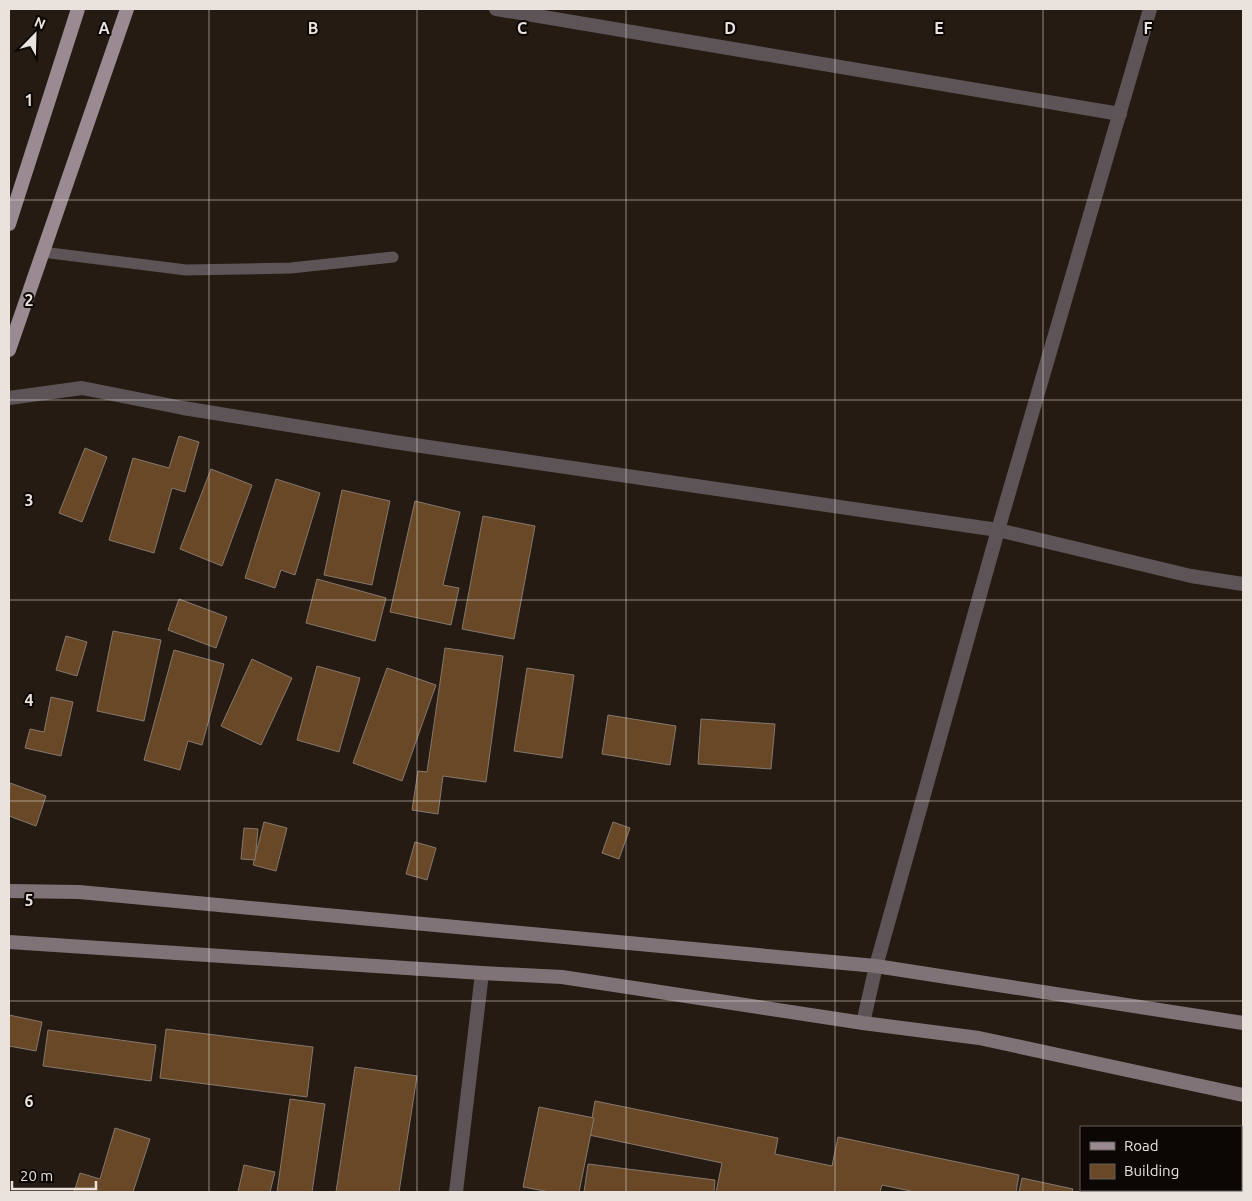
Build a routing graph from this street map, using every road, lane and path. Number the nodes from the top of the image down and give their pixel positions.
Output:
1 (78, 9) edge
2 (127, 9) edge
3 (496, 9) edge
4 (1150, 9) edge
5 (1120, 114) junction
6 (9, 224) edge
7 (42, 252) junction
8 (393, 257) dead end
9 (9, 350) edge
10 (9, 398) edge
11 (998, 530) junction
12 (1243, 584) edge
13 (9, 891) edge
14 (9, 942) edge
15 (876, 966) junction
16 (482, 973) junction
17 (863, 1023) junction
18 (1243, 1023) edge
19 (1243, 1095) edge
20 (456, 1192) edge

1 - 6 main road
2 - 7 main road
3 - 5 street
4 - 5 street
5 - 11 street
7 - 8 lane
7 - 9 main road
10 - 11 street
11 - 12 street
11 - 15 street
13 - 15 main road
14 - 16 main road
15 - 17 street
15 - 18 main road
16 - 17 main road
16 - 20 street
17 - 19 main road

